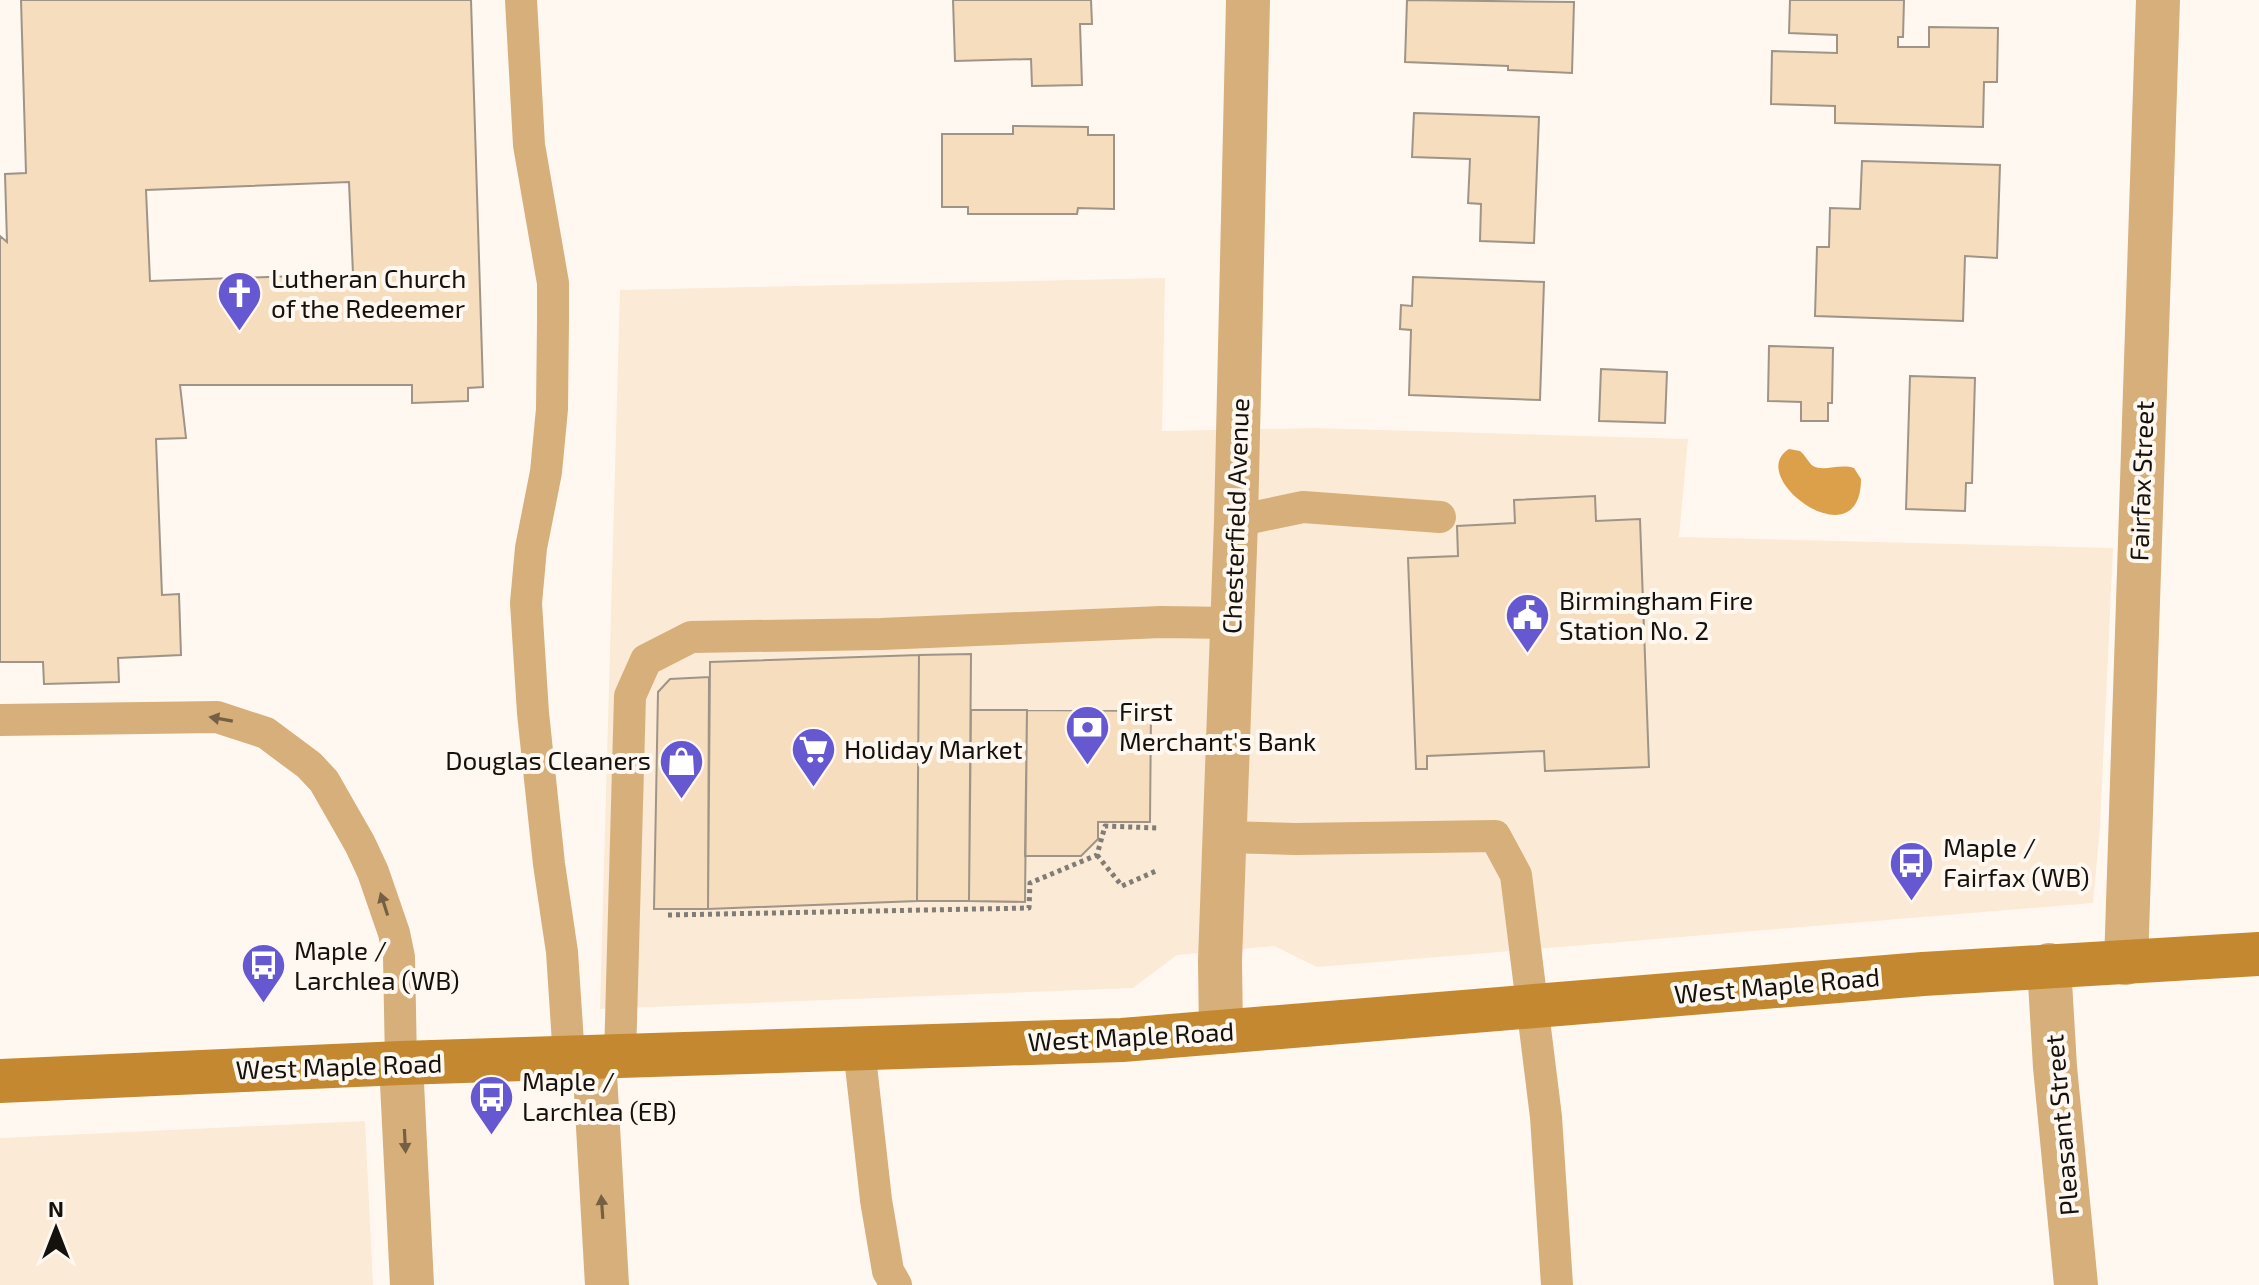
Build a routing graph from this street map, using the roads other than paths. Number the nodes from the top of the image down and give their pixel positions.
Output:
1 (521, 0) edge
2 (1248, 0) edge
3 (2158, 0) edge
4 (1440, 517) dead end
5 (1236, 521) junction
6 (1233, 623) junction
7 (0, 720) edge
8 (1224, 837) junction
9 (2259, 954) edge
10 (2126, 963) junction
11 (2049, 965) junction
12 (1533, 1006) junction
13 (1221, 1032) junction
14 (859, 1048) junction
15 (594, 1057) junction
16 (401, 1063) junction
17 (0, 1081) edge
18 (412, 1285) edge
19 (607, 1285) edge
20 (896, 1285) edge
21 (1557, 1285) edge
22 (2076, 1285) edge

1 - 15 lane
2 - 5 street, Chesterfield Avenue
3 - 10 street, Fairfax Street
4 - 5 lane
5 - 6 street, Chesterfield Avenue
6 - 8 street, Chesterfield Avenue
6 - 15 lane
16 -> 7 lane
8 - 12 lane
8 - 13 street, Chesterfield Avenue
9 - 10 main road, West Maple Road
10 - 11 main road, West Maple Road
11 - 12 main road, West Maple Road
11 - 22 street, Pleasant Street
12 - 13 main road, West Maple Road
12 - 21 lane
13 - 14 main road, West Maple Road
14 - 15 main road, West Maple Road
14 - 20 lane
15 - 16 main road, West Maple Road
19 -> 15 street
16 - 17 main road, West Maple Road
16 -> 18 street

